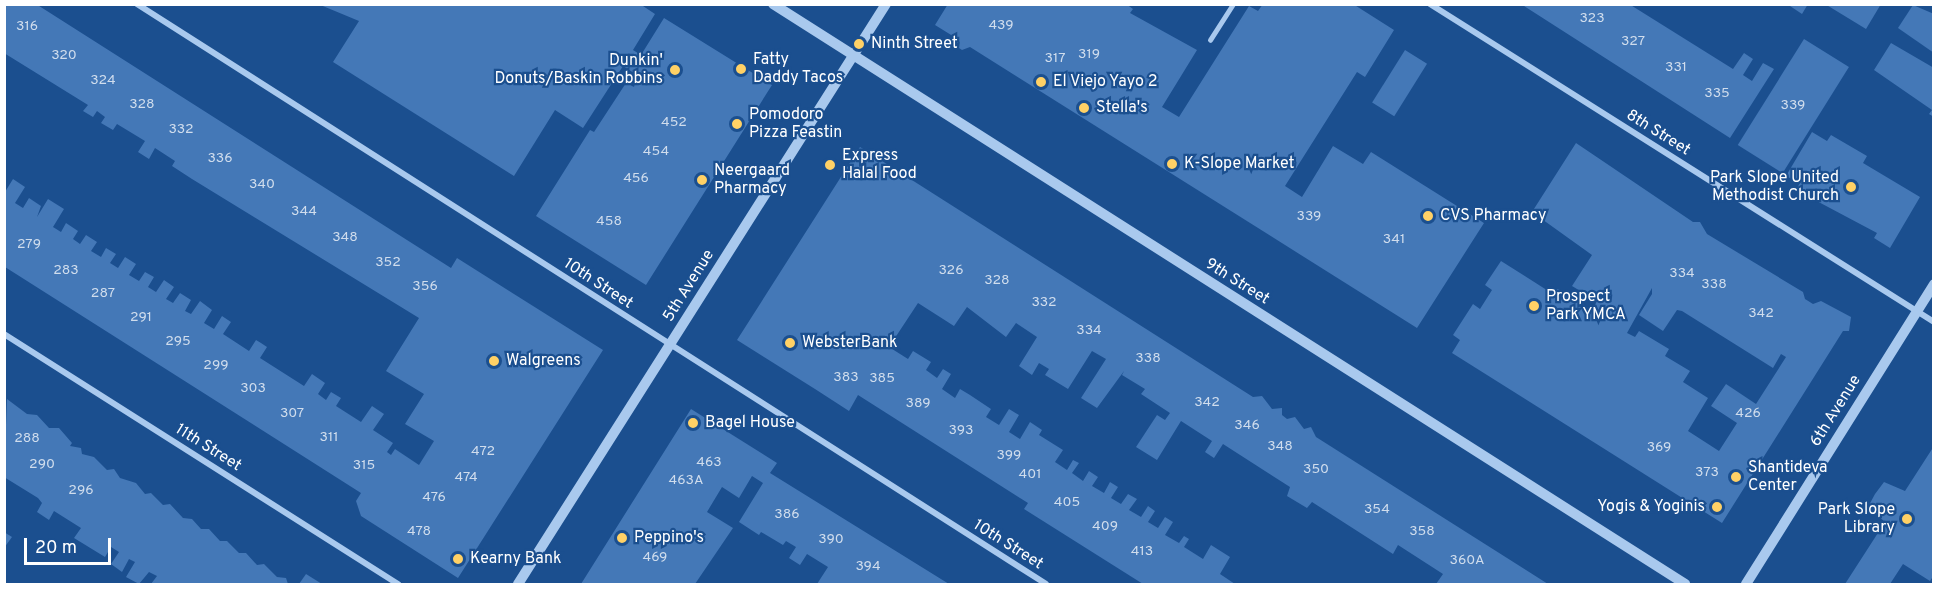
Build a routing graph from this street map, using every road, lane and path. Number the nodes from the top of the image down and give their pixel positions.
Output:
1 (137, 4) edge
2 (773, 4) edge
3 (886, 4) edge
4 (1233, 4) edge
5 (1430, 4) edge
6 (1210, 40) dead end
7 (853, 56) junction
8 (1934, 284) edge
9 (1916, 311) junction
10 (1934, 322) edge
11 (4, 334) edge
12 (669, 346) junction
13 (398, 585) edge
14 (518, 585) edge
15 (1046, 585) edge
16 (1685, 585) edge
17 (1746, 585) edge

1 - 12 street, 10th Street
2 - 7 street, 9th Street
3 - 7 street, 5th Avenue
4 - 6 lane
5 - 9 street, 8th Street
7 - 12 street, 5th Avenue
7 - 16 street, 9th Street
8 - 9 street, 6th Avenue
9 - 10 street, 8th Street
9 - 17 street, 6th Avenue
11 - 13 street, 11th Street
12 - 14 street, 5th Avenue
12 - 15 street, 10th Street

